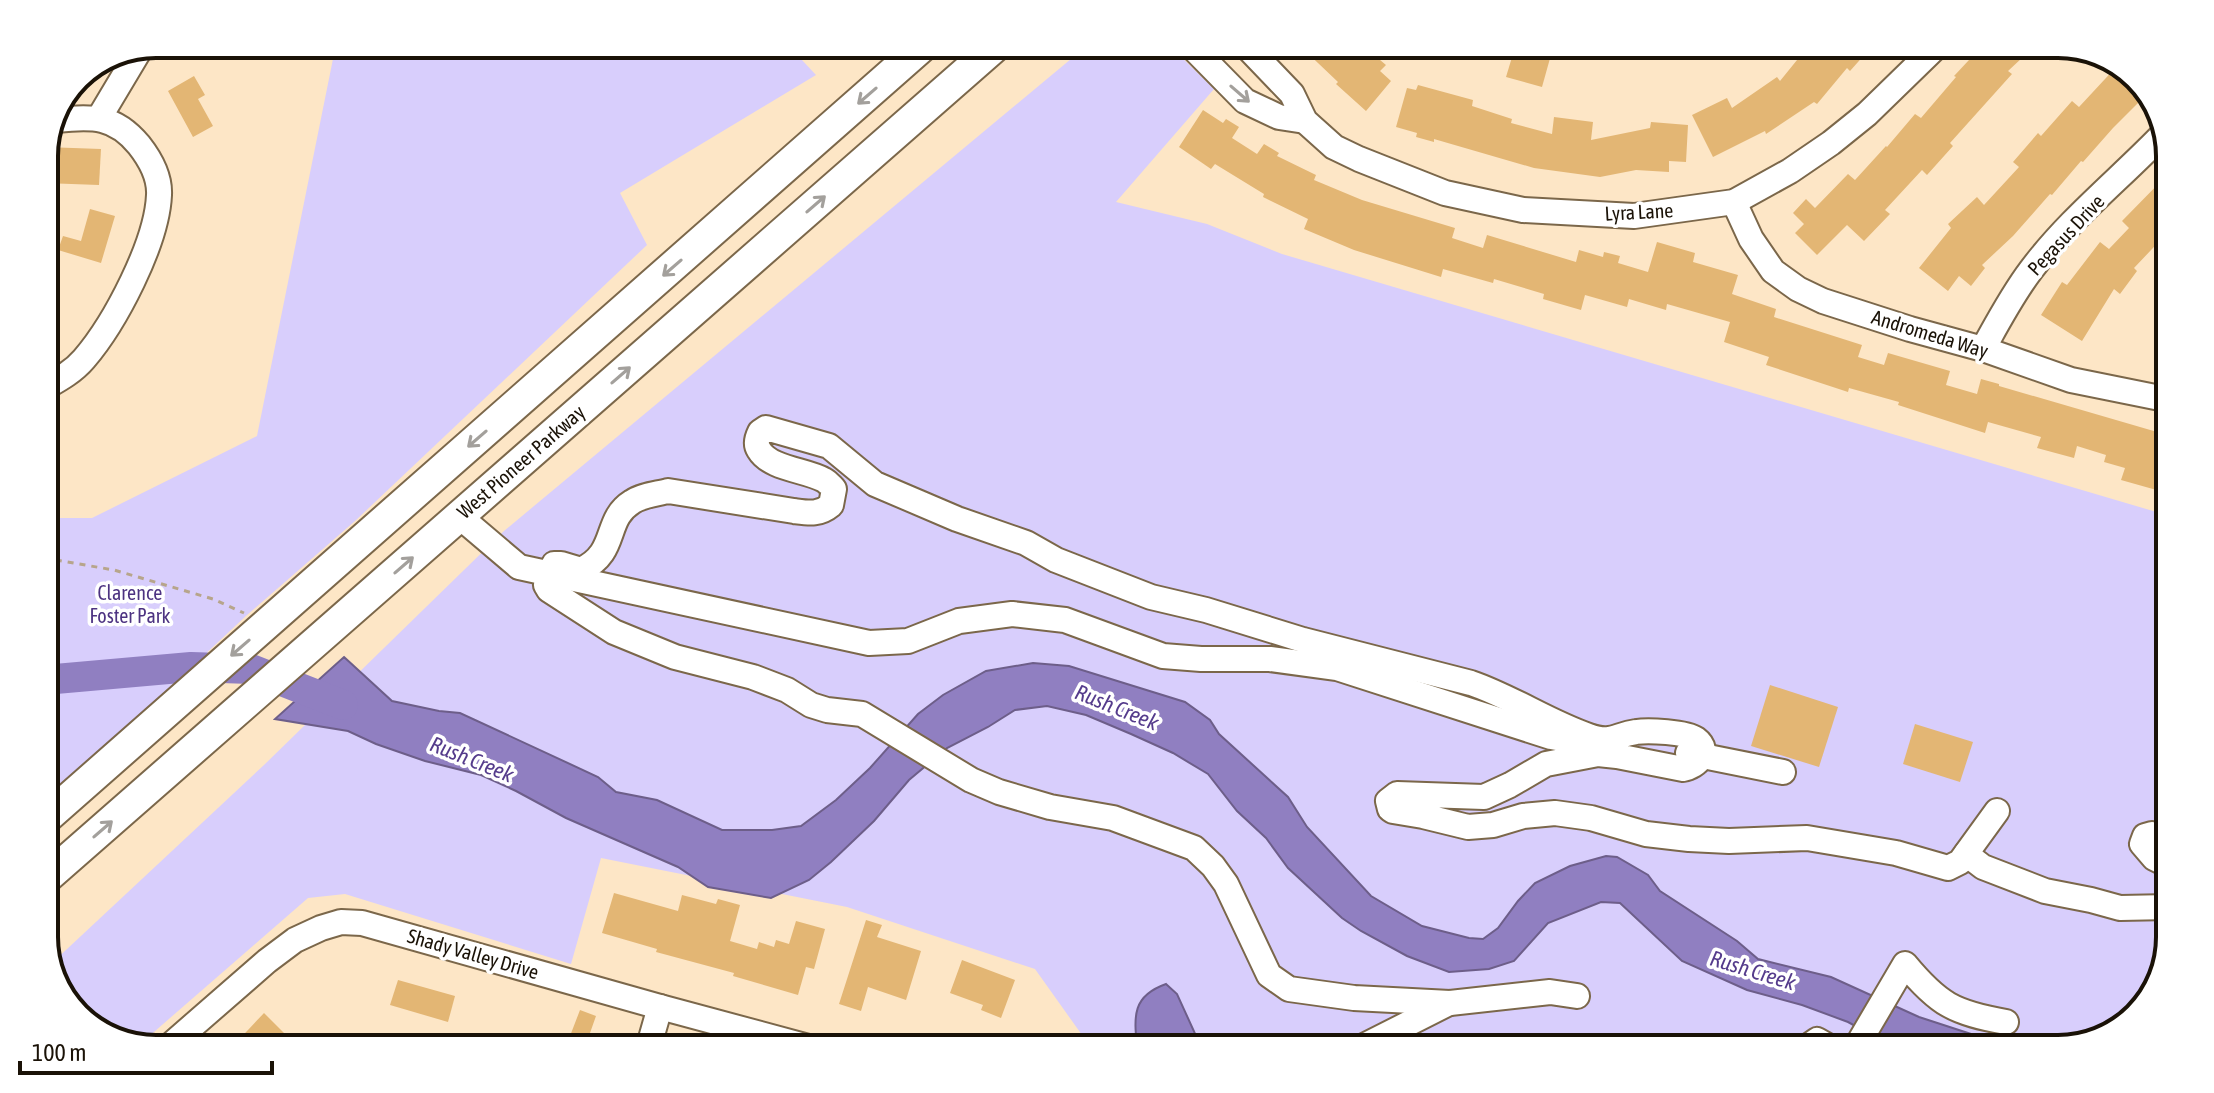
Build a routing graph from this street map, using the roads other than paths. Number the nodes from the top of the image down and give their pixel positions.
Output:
1 (909, 58) edge
2 (982, 58) edge
3 (1203, 58) edge
4 (1257, 58) edge
5 (1925, 58) edge
6 (133, 61) edge
7 (99, 118) junction
8 (65, 119) edge
9 (1305, 121) junction
10 (2155, 142) edge
11 (1734, 202) junction
12 (1983, 349) junction
13 (58, 380) edge
14 (2156, 397) edge
15 (459, 516) junction
16 (549, 573) junction
17 (1702, 756) junction
18 (1783, 772) dead end
19 (58, 808) edge
20 (1997, 811) dead end
21 (2156, 835) edge
22 (1966, 854) junction
23 (2156, 859) edge
24 (58, 868) edge
25 (2156, 907) edge
26 (1577, 996) dead end
27 (1450, 1003) junction
28 (660, 1007) junction
29 (2006, 1022) dead end
30 (183, 1035) edge
31 (652, 1035) edge
32 (764, 1035) edge
33 (1386, 1035) edge
34 (1863, 1035) edge

1 -> 19 main road
15 -> 2 main road, West Pioneer Parkway
3 -> 9 street, Lyra Lane
4 - 9 street, Lyra Lane
5 - 11 street, Lyra Lane
6 - 7 street
7 - 8 street
7 - 13 street
9 - 11 street, Lyra Lane
10 - 12 street, Pegasus Drive
11 - 12 street, Andromeda Way
12 - 14 street, Andromeda Way
15 - 16 street
24 -> 15 main road, West Pioneer Parkway
16 - 17 street
16 - 17 street
16 - 27 street
17 - 18 street
17 - 22 street
20 - 22 street
21 - 23 street
22 - 25 street
26 - 27 street
27 - 33 street
28 - 30 street, Shady Valley Drive
28 - 31 street
28 - 32 street, Shady Valley Drive
29 - 34 street

